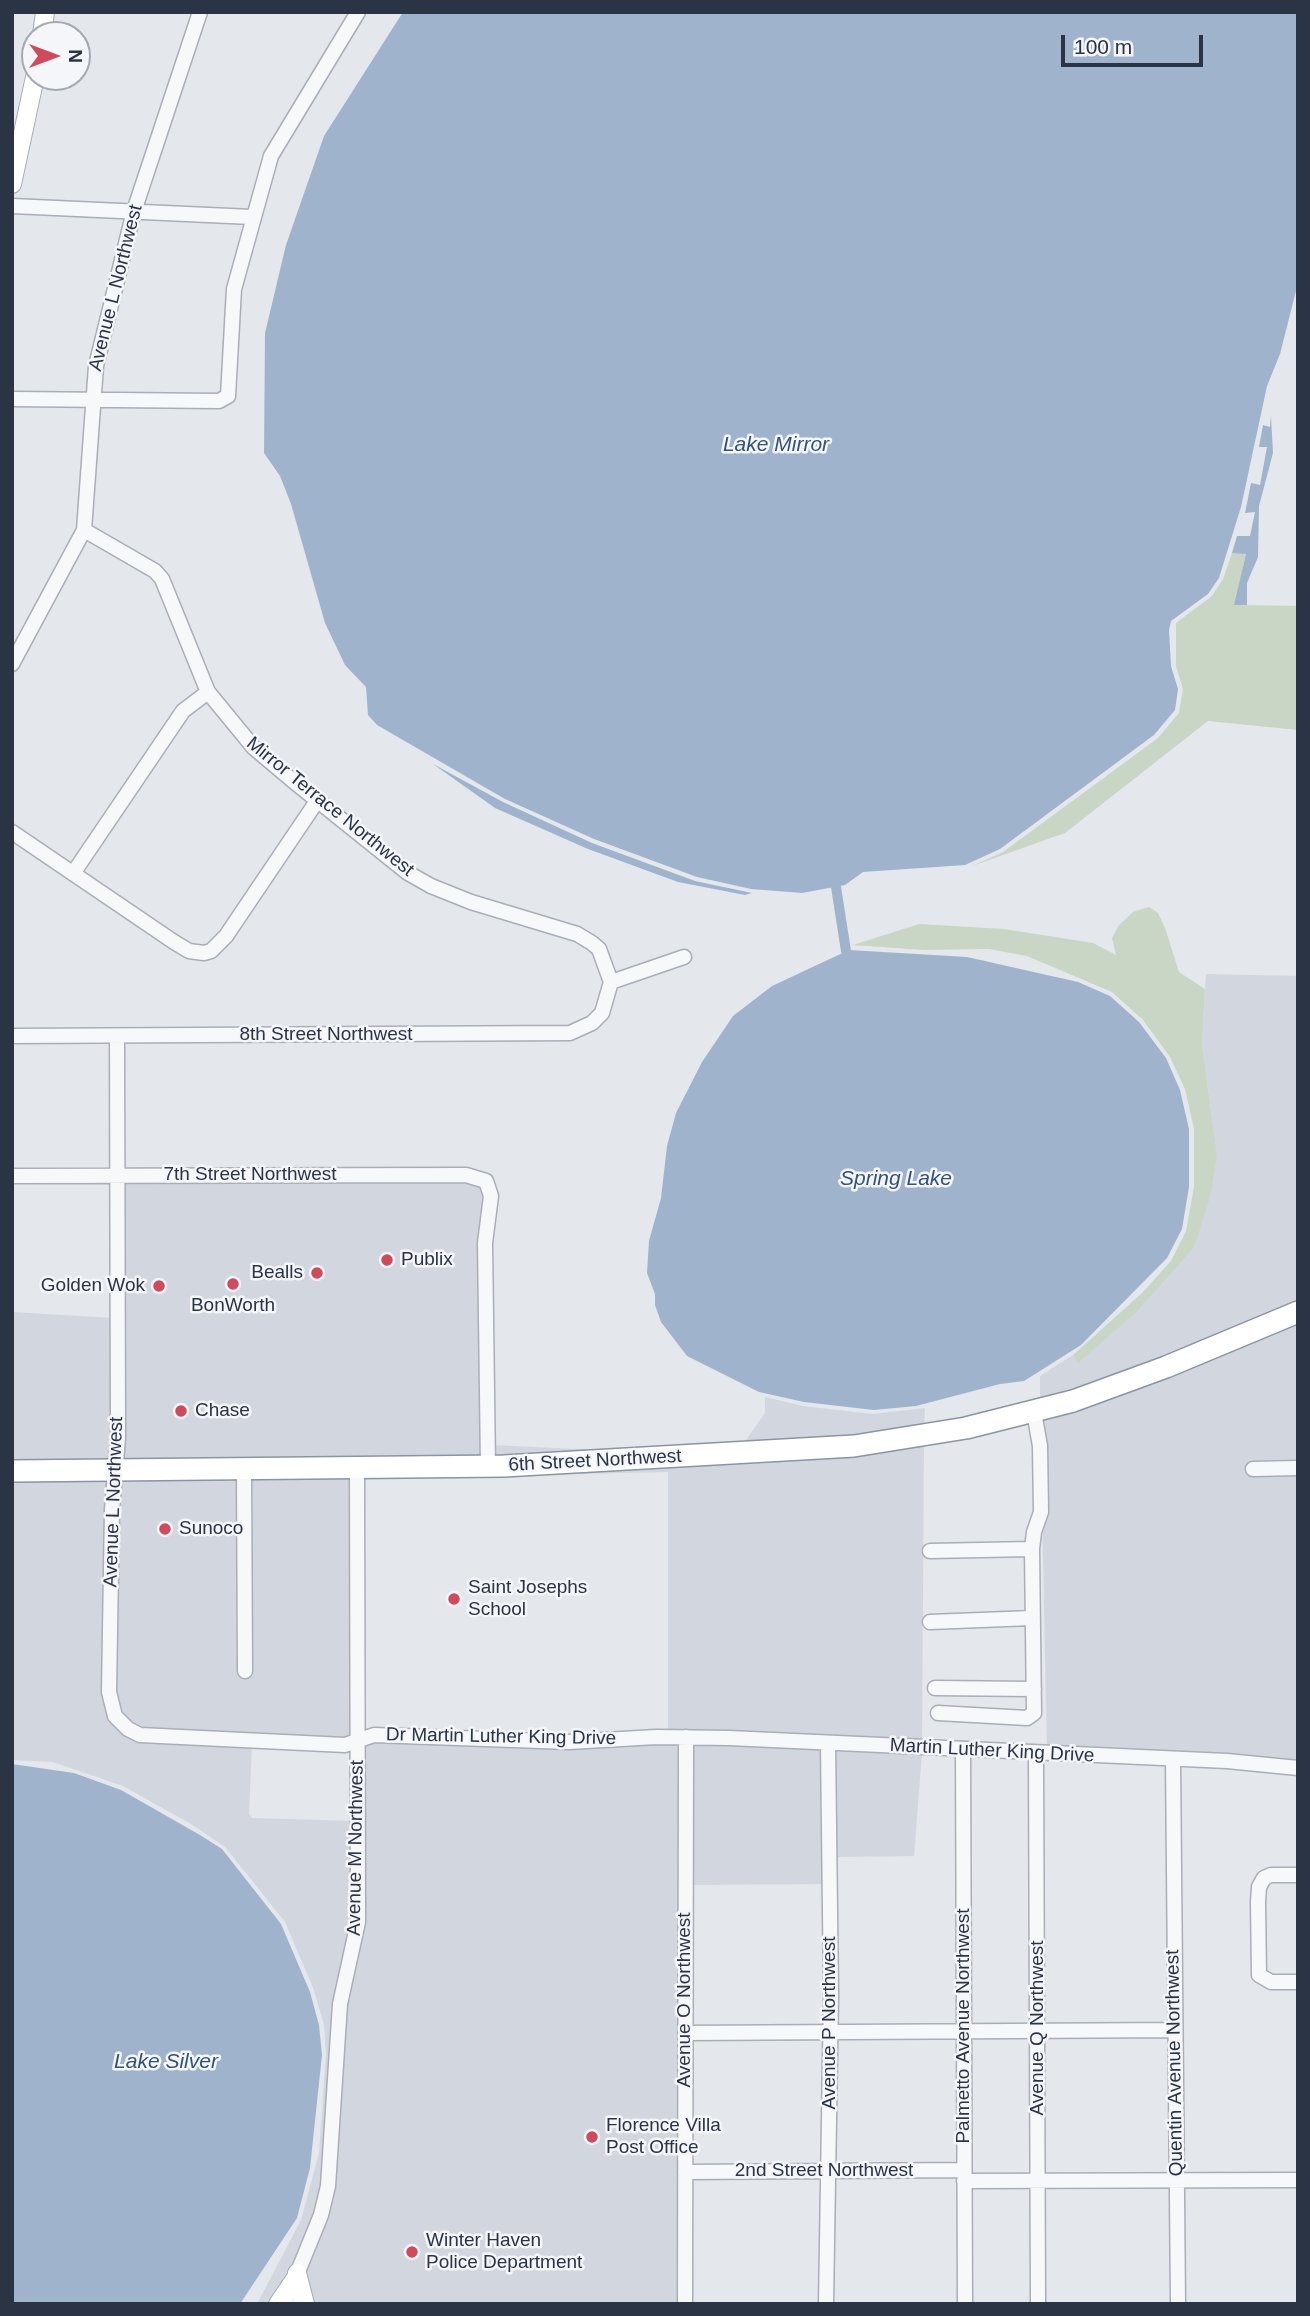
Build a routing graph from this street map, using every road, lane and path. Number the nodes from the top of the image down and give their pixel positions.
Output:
1 (201, 12) edge
2 (358, 12) edge
3 (32, 91) edge
4 (12, 184) edge
5 (12, 206) edge
6 (134, 211) junction
7 (252, 217) junction
8 (12, 399) edge
9 (91, 399) junction
10 (84, 530) junction
11 (12, 664) edge
12 (208, 692) junction
13 (317, 801) junction
14 (12, 832) edge
15 (74, 872) junction
16 (684, 957) dead end
17 (611, 982) junction
18 (12, 1036) edge
19 (117, 1036) junction
20 (118, 1174) junction
21 (12, 1176) edge
22 (1298, 1312) edge
23 (1034, 1412) junction
24 (488, 1466) junction
25 (244, 1468) junction
26 (357, 1468) junction
27 (1298, 1468) edge
28 (1253, 1469) dead end
29 (116, 1470) junction
30 (12, 1471) edge
31 (1032, 1549) junction
32 (930, 1551) dead end
33 (1032, 1618) junction
34 (929, 1622) dead end
35 (245, 1671) dead end
36 (935, 1688) dead end
37 (1034, 1689) junction
38 (938, 1713) dead end
39 (686, 1737) junction
40 (358, 1738) junction
41 (828, 1743) junction
42 (963, 1749) junction
43 (1037, 1753) junction
44 (1173, 1759) junction
45 (1298, 1768) edge
46 (1298, 1875) edge
47 (1298, 1982) edge
48 (964, 2030) junction
49 (1038, 2030) junction
50 (1174, 2030) junction
51 (831, 2032) junction
52 (686, 2033) junction
53 (685, 2172) junction
54 (828, 2172) junction
55 (964, 2176) junction
56 (1298, 2180) edge
57 (1038, 2181) junction
58 (1177, 2181) junction
59 (296, 2276) junction
60 (278, 2304) edge
61 (291, 2304) edge
62 (305, 2304) edge
63 (685, 2304) edge
64 (826, 2304) edge
65 (965, 2304) edge
66 (1038, 2304) edge
67 (1178, 2304) edge

1 - 6 street, Avenue L Northwest
2 - 7 street
3 - 4 main road
5 - 6 street
6 - 7 street
6 - 9 street, Avenue L Northwest
7 - 9 street
8 - 9 street
9 - 10 street, Avenue L Northwest
10 - 11 street
10 - 12 street, Mirror Terrace Northwest
12 - 13 street, Mirror Terrace Northwest
12 - 15 street
13 - 15 street
13 - 17 street, Mirror Terrace Northwest
14 - 15 street
16 - 17 street
17 - 19 street, 8th Street Northwest
18 - 19 street, 8th Street Northwest
19 - 20 street, Avenue L Northwest
20 - 21 street, 7th Street Northwest
20 - 24 street, 7th Street Northwest
20 - 29 street, Avenue L Northwest
22 - 23 highway, 6th Street Northwest
23 - 24 highway, 6th Street Northwest
23 - 31 street
24 - 26 highway, 6th Street Northwest
25 - 26 highway, 6th Street Northwest
25 - 29 highway, 6th Street Northwest
25 - 35 street
26 - 40 street, Avenue M Northwest
27 - 28 street
29 - 30 highway, 6th Street Northwest
29 - 40 street, Avenue L Northwest
31 - 32 street
31 - 33 street
33 - 34 street
33 - 37 street
36 - 37 street
37 - 38 street
39 - 40 street, Dr Martin Luther King Drive
39 - 41 street, Martin Luther King Drive
39 - 52 street, Avenue O Northwest
40 - 59 street, Avenue M Northwest
41 - 42 street, Martin Luther King Drive
41 - 51 street, Avenue P Northwest
42 - 43 street, Martin Luther King Drive
42 - 48 street, Palmetto Avenue Northwest
43 - 44 street, Martin Luther King Drive
43 - 49 street, Avenue Q Northwest
44 - 45 street, Martin Luther King Drive
44 - 50 street, Quentin Avenue Northwest
46 - 47 street
48 - 49 street
48 - 51 street
48 - 55 street, Palmetto Avenue Northwest
49 - 50 street
49 - 57 street, Avenue Q Northwest
50 - 58 street, Quentin Avenue Northwest
51 - 52 street
51 - 54 street, Avenue P Northwest
52 - 53 street, Avenue O Northwest
53 - 54 street, 2nd Street Northwest
53 - 63 street, Avenue O Northwest
54 - 55 street, 2nd Street Northwest
54 - 64 street, Avenue P Northwest
55 - 57 street, 2nd Street Northwest
55 - 65 street, Palmetto Avenue Northwest
56 - 58 street, 2nd Street Northwest
57 - 58 street, 2nd Street Northwest
57 - 66 street, Avenue Q Northwest
58 - 67 street, Quentin Avenue Northwest
59 - 60 main road
59 - 61 street, Avenue M Northwest
59 - 62 main road

